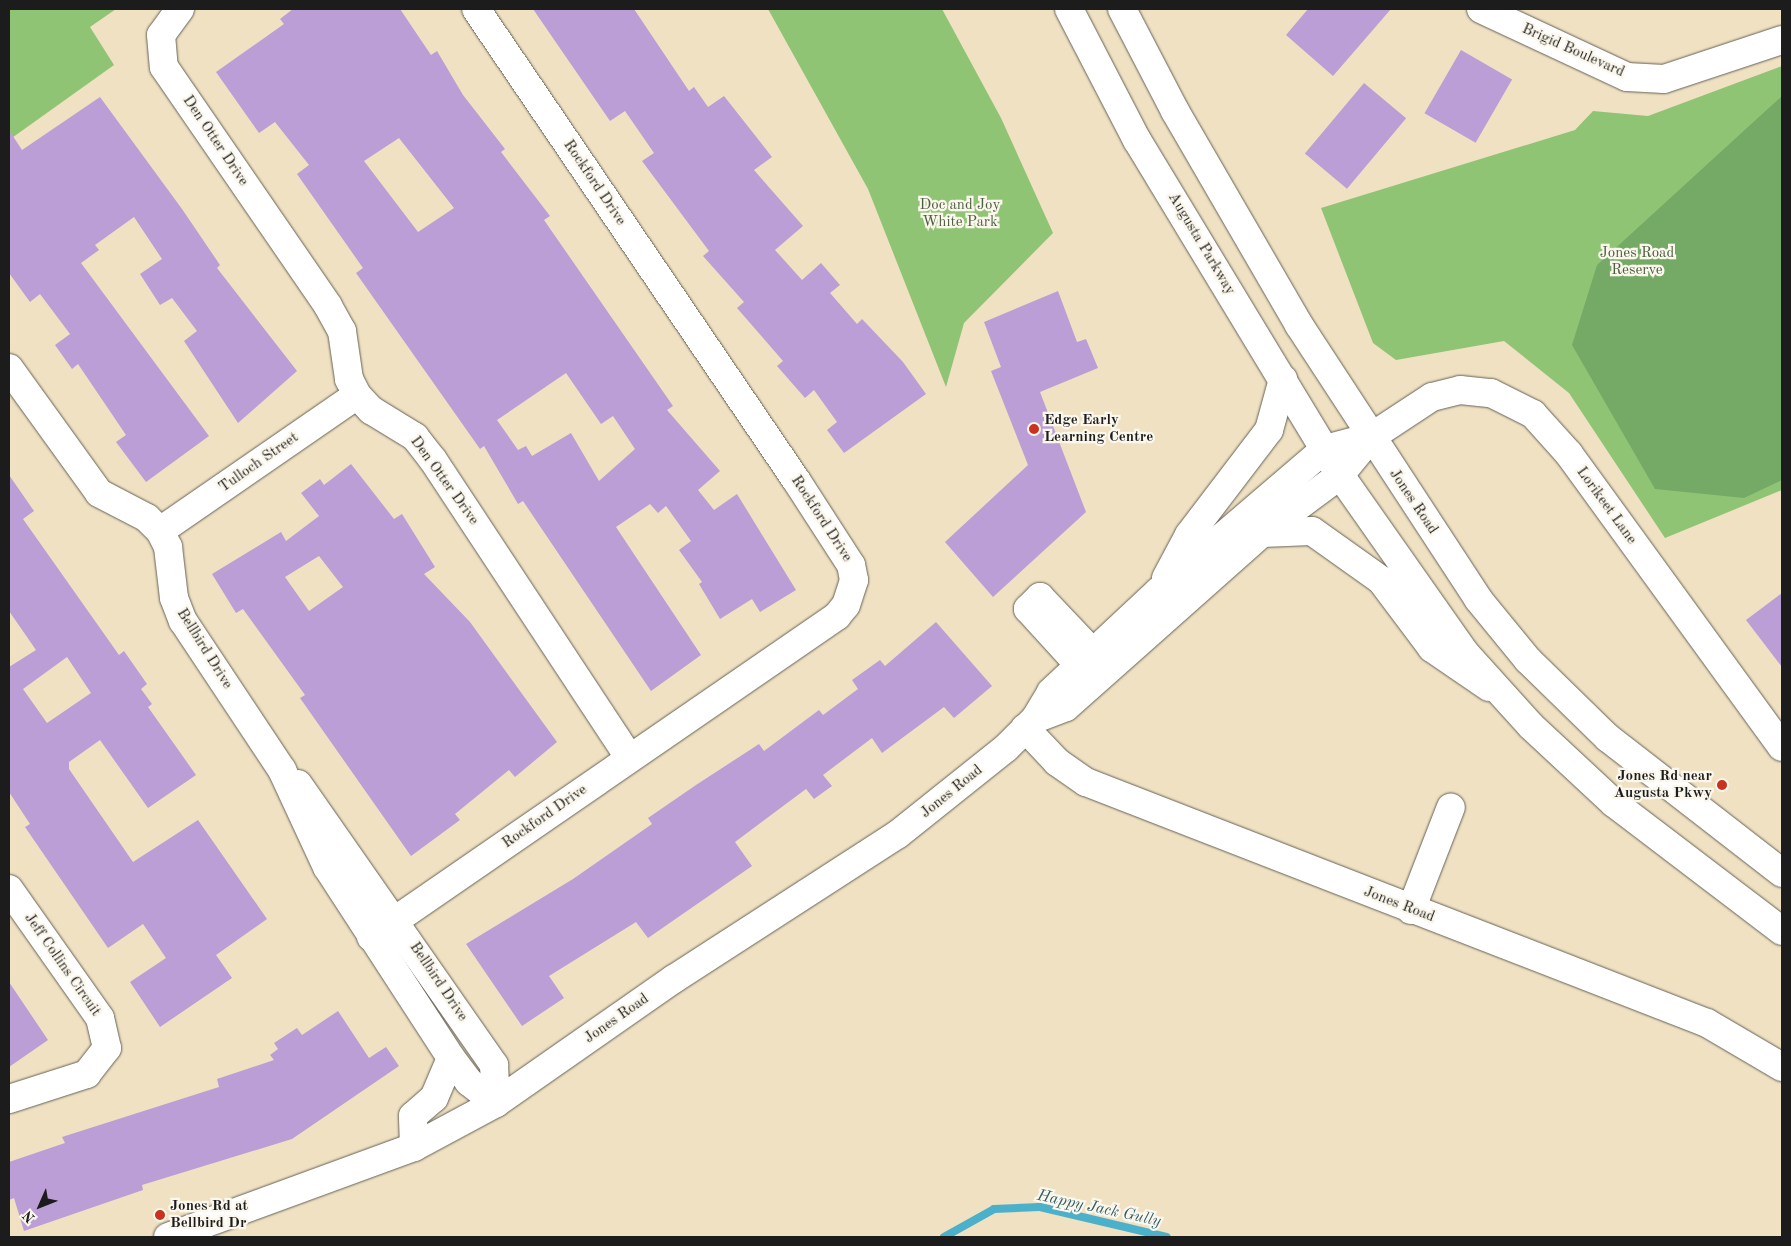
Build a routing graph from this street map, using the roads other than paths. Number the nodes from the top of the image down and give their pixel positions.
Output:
1 (180, 9) edge
2 (476, 9) edge
3 (1069, 9) edge
4 (1122, 9) edge
5 (1481, 9) edge
6 (1782, 40) edge
7 (1282, 379) junction
8 (14, 385) edge
9 (357, 395) junction
10 (1371, 436) junction
11 (1325, 449) junction
12 (1340, 475) junction
13 (160, 531) junction
14 (1262, 533) junction
15 (1158, 592) junction
16 (1034, 603) dead end
17 (1089, 667) junction
18 (1503, 697) junction
19 (1030, 724) junction
20 (1782, 747) edge
21 (629, 758) junction
22 (282, 770) junction
23 (1451, 807) dead end
24 (1782, 873) edge
25 (9, 889) edge
26 (1411, 910) junction
27 (396, 920) junction
28 (1782, 931) edge
29 (371, 937) junction
30 (451, 1058) junction
31 (1782, 1066) edge
32 (9, 1099) edge
33 (496, 1103) junction
34 (414, 1147) junction
35 (168, 1237) edge

1 - 9 street, Den Otter Drive
2 - 21 street, Rockford Drive
3 - 7 street, Augusta Parkway
4 - 10 street
5 - 6 street, Brigid Boulevard
7 - 11 street, Augusta Parkway
7 - 15 street
8 - 13 street, Bellbird Drive
9 - 13 street, Tulloch Street
9 - 21 street, Den Otter Drive
10 - 11 street, Jones Road
10 - 12 street, Jones Road
10 - 20 street, Lorikeet Lane
10 - 24 street, Jones Road
11 - 12 street, Augusta Parkway
11 - 15 street, Jones Road
12 - 14 street, Jones Road
12 - 18 street
13 - 22 street, Bellbird Drive
14 - 17 street, Jones Road
14 - 18 street
15 - 17 street, Jones Road
16 - 17 street
17 - 19 street, Jones Road
18 - 28 street
19 - 26 street, Jones Road
19 - 33 street, Jones Road
21 - 27 street, Rockford Drive
22 - 27 street, Bellbird Drive
22 - 29 street, Bellbird Drive
23 - 26 street
25 - 32 street, Jeff Collins Circuit
26 - 31 street, Jones Road
27 - 29 street, Rockford Drive
27 - 33 street, Bellbird Drive
29 - 30 street, Bellbird Drive
30 - 33 street, Bellbird Drive
30 - 34 street
33 - 34 street, Jones Road
34 - 35 street, Jones Road

